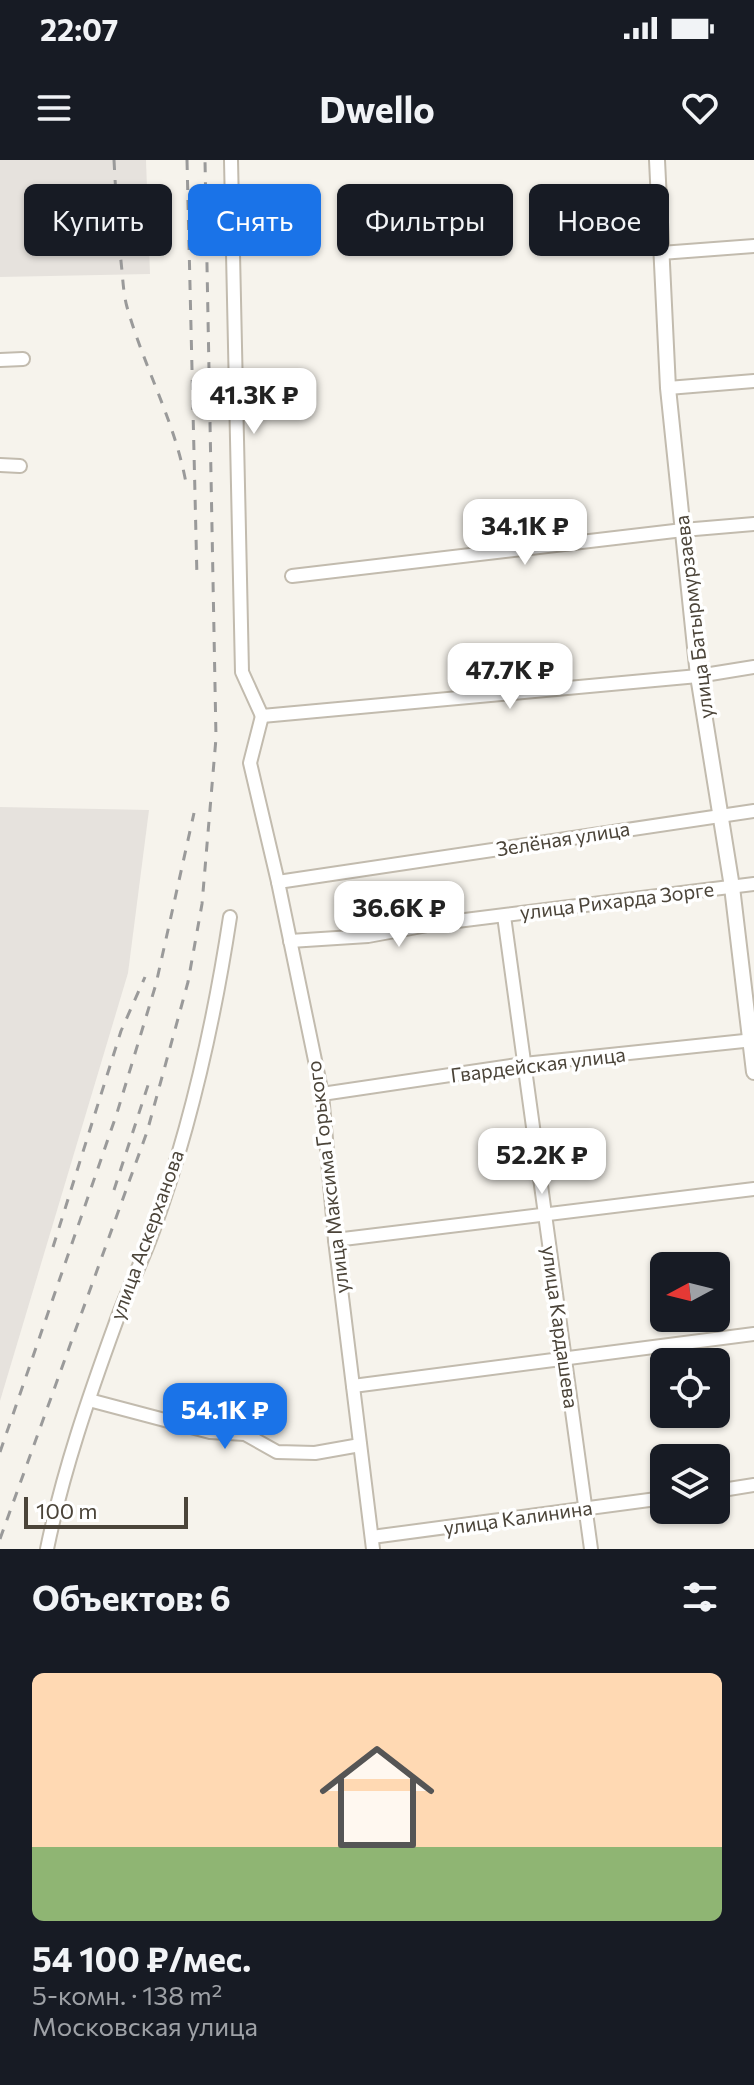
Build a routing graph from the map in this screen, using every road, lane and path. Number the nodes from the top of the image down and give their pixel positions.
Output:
1 (231, 160) edge
2 (657, 160) edge
3 (658, 184) edge
4 (754, 246) edge
5 (669, 252) edge
6 (661, 256) edge
7 (23, 359) dead end
8 (0, 360) edge
9 (754, 381) edge
10 (668, 388) junction
11 (0, 465) edge
12 (20, 466) dead end
13 (754, 524) edge
14 (683, 530) junction
15 (292, 576) dead end
16 (754, 667) edge
17 (698, 676) junction
18 (262, 716) junction
19 (754, 811) edge
20 (721, 815) junction
21 (278, 882) junction
22 (754, 884) edge
23 (732, 887) junction
24 (504, 916) junction
25 (230, 917) dead end
26 (290, 941) junction
27 (752, 1041) edge
28 (524, 1064) junction
29 (754, 1072) edge
30 (322, 1094) junction
31 (754, 1189) edge
32 (545, 1214) junction
33 (335, 1240) junction
34 (754, 1334) edge
35 (564, 1359) junction
36 (353, 1386) junction
37 (89, 1400) junction
38 (360, 1445) junction
39 (754, 1485) edge
40 (730, 1489) edge
41 (650, 1500) edge
42 (585, 1509) junction
43 (372, 1543) edge
44 (47, 1549) edge
45 (591, 1549) edge

1 - 18 street
2 - 3 street, улица Батырмурзаева
4 - 5 street
6 - 10 street, улица Батырмурзаева
7 - 8 street
9 - 10 street
10 - 14 street, улица Батырмурзаева
11 - 12 street
13 - 14 street
14 - 15 street
14 - 17 street, улица Батырмурзаева
16 - 17 street
17 - 18 street
17 - 20 street, улица Батырмурзаева
18 - 21 street, улица Максима Горького
19 - 20 street, Зелёная улица
20 - 21 street, Зелёная улица
20 - 23 street, улица Батырмурзаева
21 - 26 street, улица Максима Горького
22 - 23 street, улица Рихарда Зорге
23 - 24 street, улица Рихарда Зорге
23 - 27 street, улица Батырмурзаева
24 - 26 street, улица Рихарда Зорге
24 - 28 street, улица Кардашева
25 - 37 street, улица Аскерханова
26 - 30 street, улица Максима Горького
27 - 28 street, Гвардейская улица
27 - 29 street, улица Батырмурзаева
28 - 30 street, Гвардейская улица
28 - 32 street, улица Кардашева
30 - 33 street, улица Максима Горького
31 - 32 street
32 - 33 street
32 - 35 street, улица Кардашева
33 - 36 street, улица Максима Горького
34 - 35 street
35 - 36 street
35 - 42 street, улица Кардашева
36 - 38 street, улица Максима Горького
37 - 38 street
37 - 44 street, улица Аскерханова
38 - 43 street, улица Максима Горького
39 - 40 street
41 - 42 street, улица Калинина
42 - 43 street, улица Калинина
42 - 45 street, улица Кардашева

